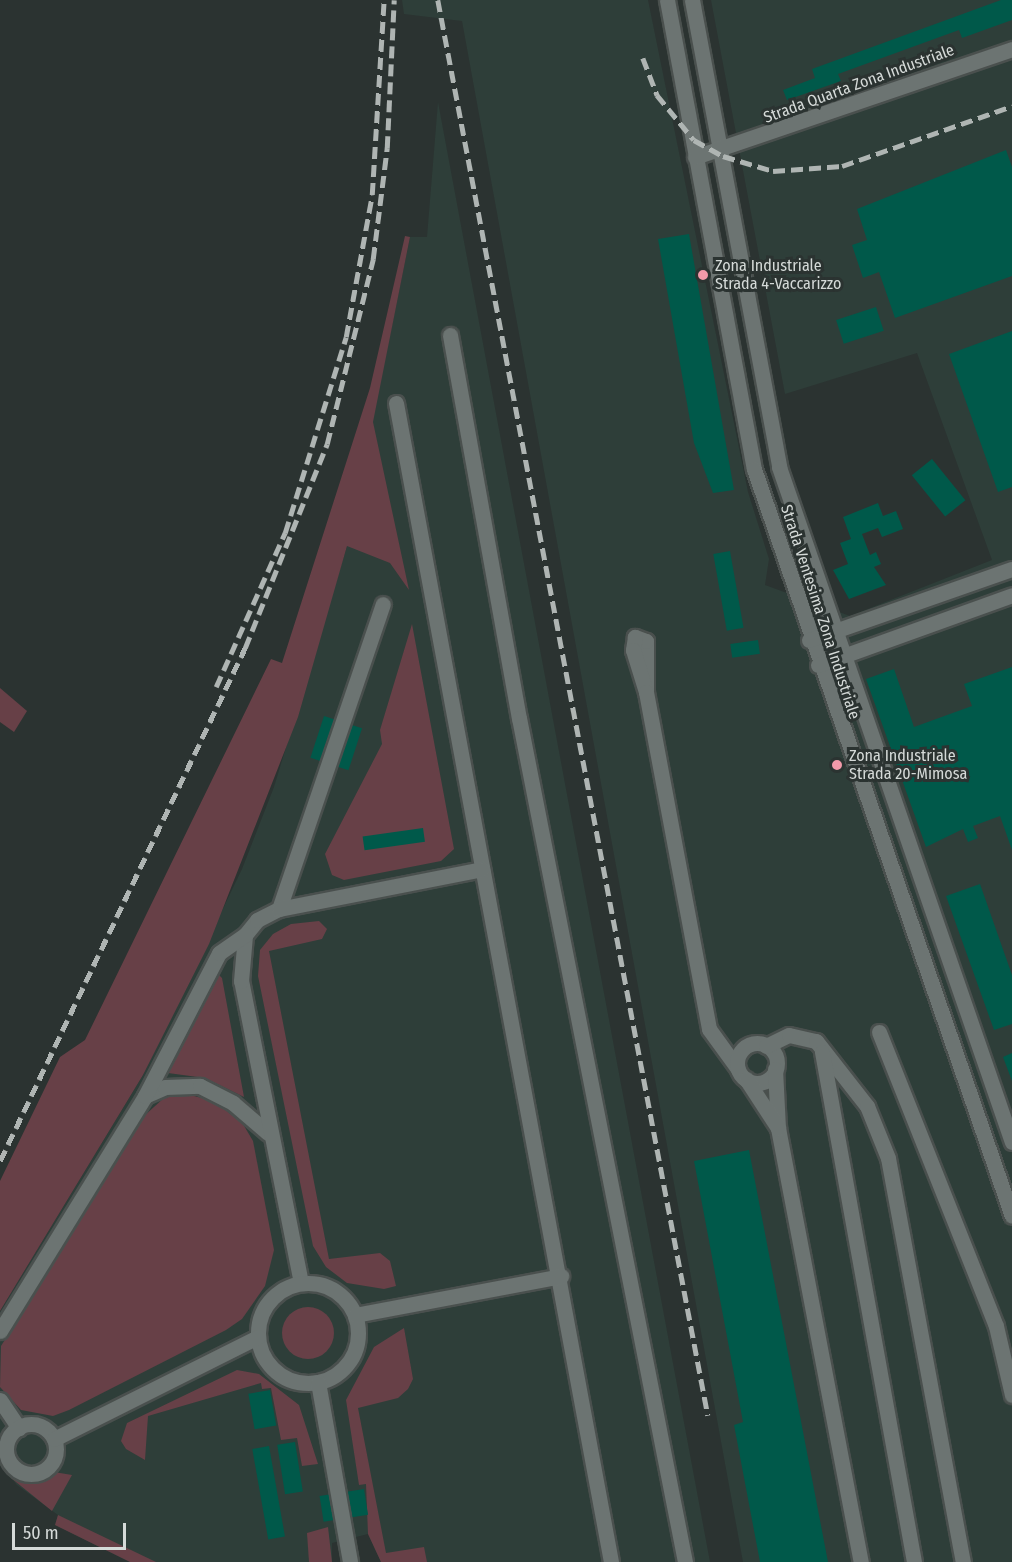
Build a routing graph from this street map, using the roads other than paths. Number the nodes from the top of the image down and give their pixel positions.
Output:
1 (693, 3) edge
2 (668, 5) edge
3 (1012, 49) edge
4 (703, 58) junction
5 (679, 63) junction
6 (718, 153) junction
7 (695, 157) junction
8 (450, 334) dead end
9 (755, 338) junction
10 (731, 343) junction
11 (396, 404) dead end
12 (1012, 569) edge
13 (1012, 595) edge
14 (383, 604) dead end
15 (902, 608) junction
16 (832, 632) junction
17 (909, 632) junction
18 (809, 640) junction
19 (840, 657) junction
20 (818, 665) junction
21 (646, 692) dead end
22 (879, 766) junction
23 (856, 775) junction
24 (482, 868) junction
25 (916, 873) junction
26 (893, 881) junction
27 (279, 909) junction
28 (245, 935) junction
29 (709, 1029) junction
30 (879, 1032) dead end
31 (747, 1046) junction
32 (766, 1046) junction
33 (822, 1050) junction
34 (775, 1069) junction
35 (742, 1074) junction
36 (145, 1096) junction
37 (778, 1128) junction
38 (268, 1133) junction
39 (1012, 1140) edge
40 (987, 1147) junction
41 (1012, 1216) edge
42 (561, 1276) junction
43 (301, 1283) junction
44 (355, 1315) junction
45 (0, 1331) edge
46 (258, 1338) junction
47 (318, 1382) junction
48 (1012, 1395) edge
49 (0, 1400) edge
50 (18, 1428) junction
51 (54, 1439) junction
52 (350, 1562) edge
53 (611, 1562) edge
54 (685, 1562) edge
55 (861, 1562) edge
56 (914, 1562) edge
57 (963, 1562) edge

1 - 2 street
1 - 4 street, Strada Ventesima Zona Industriale
2 - 5 street, Strada Ventesima Zona Industriale
3 - 6 street, Strada Quarta Zona Industriale
4 - 5 street
4 - 6 street, Strada Ventesima Zona Industriale
5 - 7 street, Strada Ventesima Zona Industriale
6 - 7 street, Strada Quarta Zona Industriale
6 - 9 street, Strada Ventesima Zona Industriale
7 - 10 street, Strada Ventesima Zona Industriale
8 - 54 street
9 - 10 street
9 - 16 street, Strada Ventesima Zona Industriale
10 - 18 street, Strada Ventesima Zona Industriale
11 - 24 street
12 - 15 street
13 - 17 street
14 - 27 street
15 - 16 street
15 - 17 street
16 - 18 street
16 - 19 street, Strada Ventesima Zona Industriale
17 - 19 street
18 - 20 street, Strada Ventesima Zona Industriale
19 - 20 street
19 - 22 street, Strada Ventesima Zona Industriale
20 - 23 street, Strada Ventesima Zona Industriale
21 - 29 street
22 - 23 street
22 - 25 street, Strada Ventesima Zona Industriale
23 - 26 street, Strada Ventesima Zona Industriale
24 - 27 street
24 - 42 street
25 - 26 street
25 - 39 street, Strada Ventesima Zona Industriale
26 - 40 street, Strada Ventesima Zona Industriale
27 - 28 street
28 - 36 street
28 - 38 street
29 - 31 street
29 - 35 street
30 - 48 street
31 - 32 street
31 - 35 street
32 - 33 street
32 - 34 street
33 - 56 street
33 - 57 street
34 - 35 street
34 - 37 street
35 - 37 street
36 - 38 street
36 - 45 street
37 - 55 street
38 - 43 street
39 - 40 street
40 - 41 street, Strada Ventesima Zona Industriale
42 - 44 street
42 - 53 street
43 - 44 street
43 - 46 street
44 - 47 street
46 - 47 street
46 - 51 street
47 - 52 street
49 - 50 street
50 - 51 street
50 - 51 street

